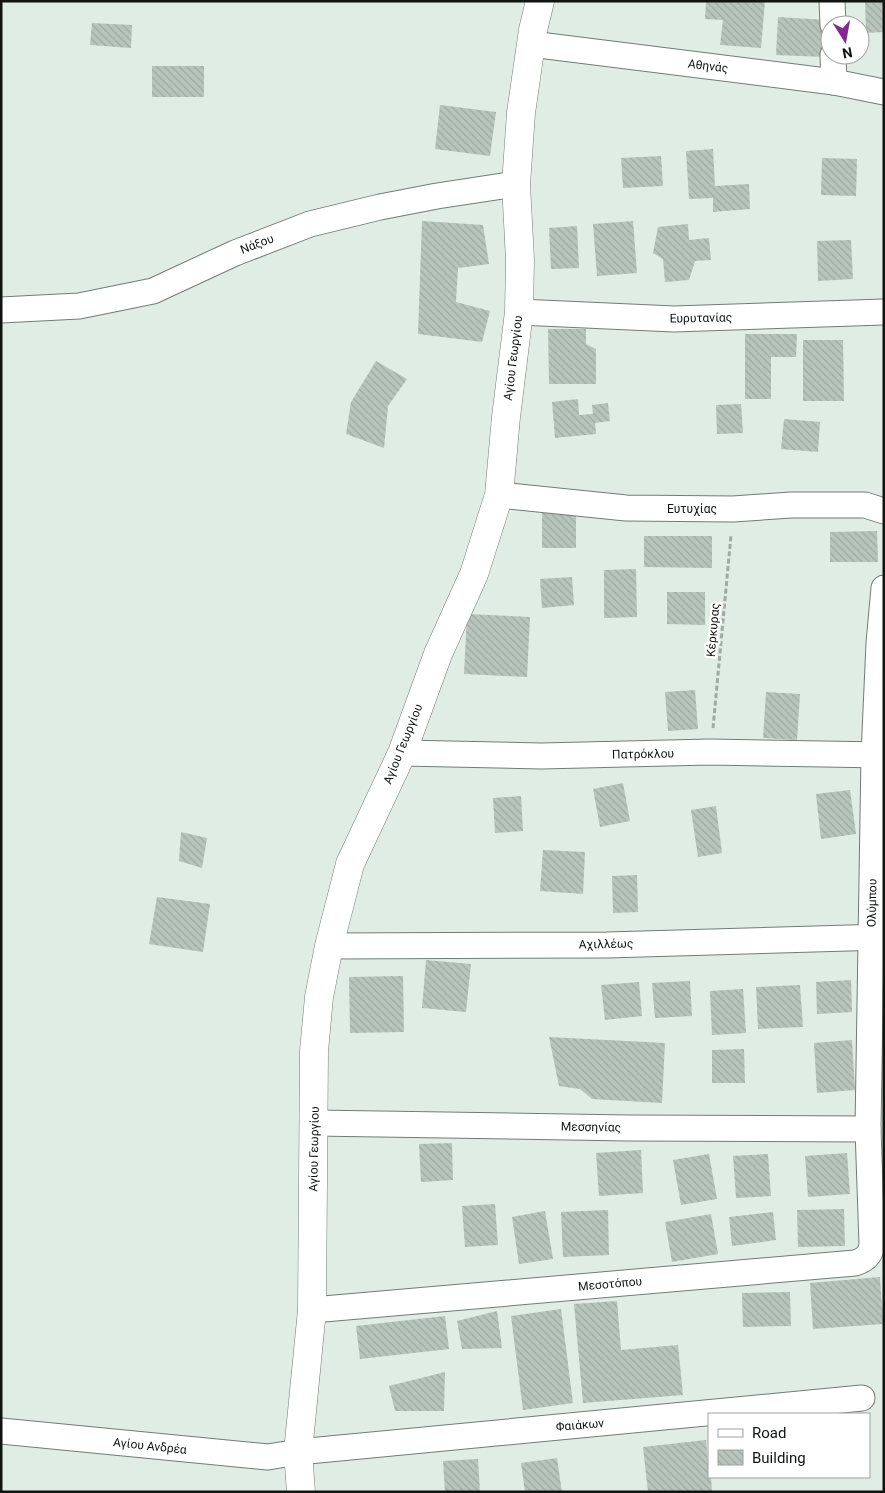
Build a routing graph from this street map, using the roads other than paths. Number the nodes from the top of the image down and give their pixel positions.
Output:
1 (540, 1) edge
2 (832, 1) edge
3 (833, 15) edge
4 (531, 44) junction
5 (834, 65) edge
6 (834, 82) junction
7 (884, 92) edge
8 (516, 184) junction
9 (1, 310) edge
10 (519, 312) junction
11 (884, 312) edge
12 (499, 495) junction
13 (884, 511) edge
14 (884, 588) edge
15 (402, 753) junction
16 (879, 755) edge
17 (878, 937) edge
18 (329, 946) junction
19 (314, 1123) junction
20 (868, 1129) junction
21 (872, 1219) joint
22 (312, 1310) junction
23 (862, 1398) dead end
24 (1, 1431) edge
25 (298, 1452) junction
26 (300, 1492) edge

1 - 4 street, Αγίου Γεωργίου
2 - 3 street
4 - 6 street, Αθηνάς
4 - 8 street, Αγίου Γεωργίου
5 - 6 street
6 - 7 street, Αθηνάς
8 - 9 street, Νάξου
8 - 10 street, Αγίου Γεωργίου
10 - 11 street, Ευρυτανίας
10 - 12 street, Αγίου Γεωργίου
12 - 13 street, Ευτυχίας
12 - 15 street, Αγίου Γεωργίου
14 - 16 street, Ολύμπου
15 - 16 street, Πατρόκλου
15 - 18 street, Αγίου Γεωργίου
16 - 17 street, Ολύμπου
17 - 18 street, Αχιλλέως
17 - 20 street, Ολύμπου
18 - 19 street, Αγίου Γεωργίου
19 - 20 street, Μεσσηνίας
19 - 22 street, Αγίου Γεωργίου
20 - 21 street, Ολύμπου
21 - 22 street, Μεσοτόπου
22 - 25 street, Αγίου Γεωργίου
23 - 25 street, Φαιάκων
24 - 25 street, Αγίου Ανδρέα
25 - 26 street, Αγίου Γεωργίου

